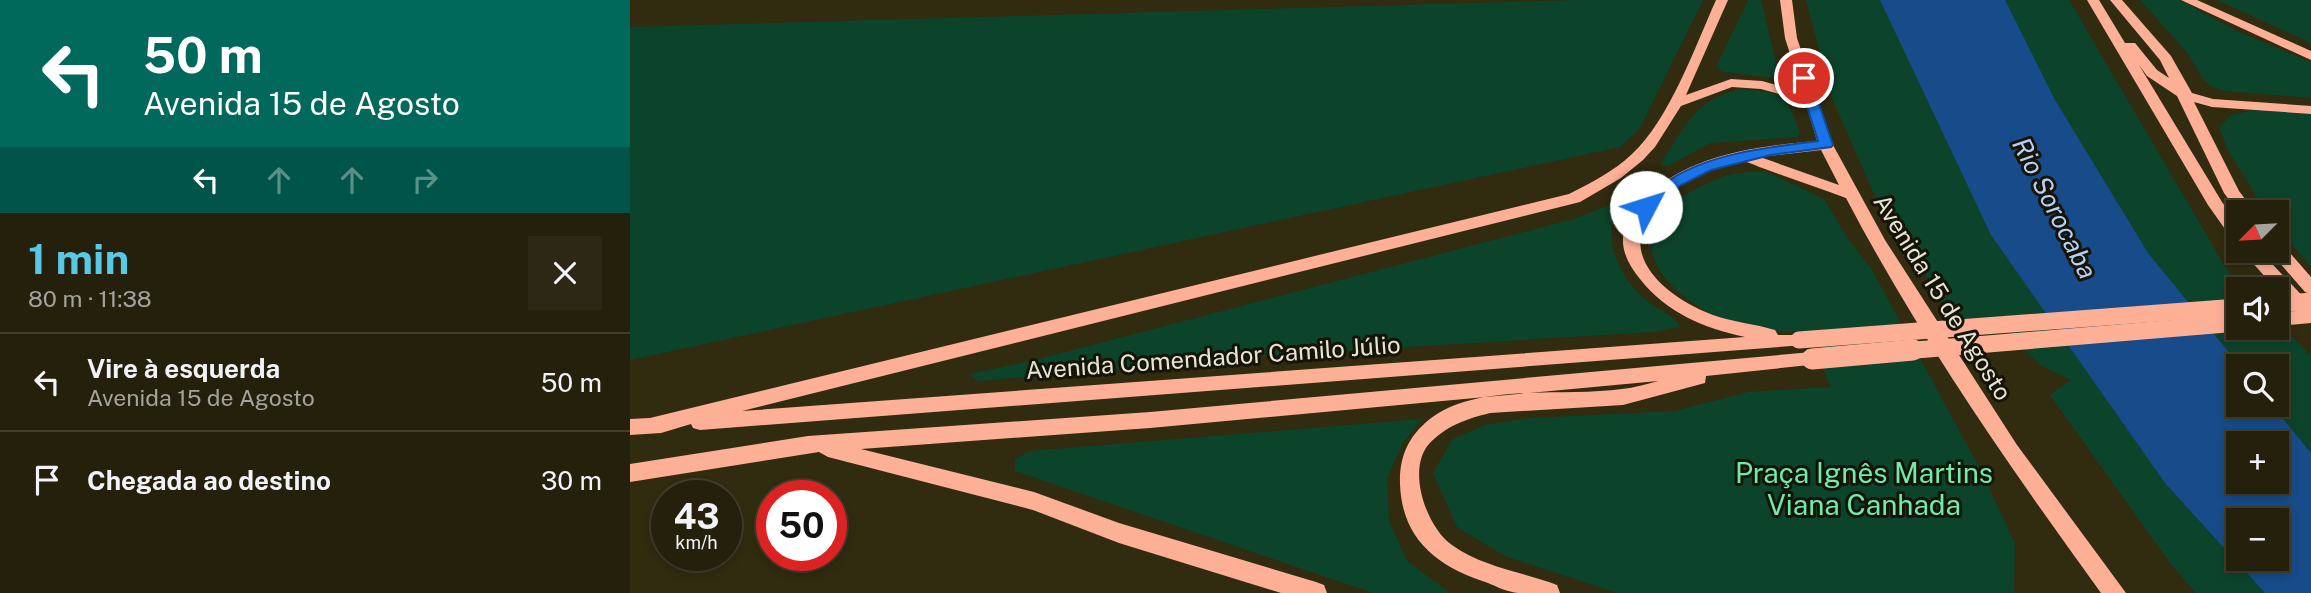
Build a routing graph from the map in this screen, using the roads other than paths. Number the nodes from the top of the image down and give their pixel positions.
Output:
1 (1722, 0) edge
2 (1786, 0) edge
3 (2093, 0) edge
4 (2116, 0) edge
5 (2187, 0) edge
6 (2106, 22) junction
7 (2311, 57) edge
8 (2187, 96) junction
9 (1810, 98) junction
10 (1673, 104) junction
11 (2256, 104) junction
12 (2311, 110) edge
13 (2199, 124) junction
14 (1826, 145) junction
15 (1745, 157) junction
16 (1851, 194) junction
17 (2238, 200) edge
18 (2226, 219) edge
19 (2261, 263) edge
20 (2289, 263) edge
21 (2311, 288) edge
22 (2311, 301) edge
23 (2289, 303) edge
24 (2226, 308) edge
25 (2311, 316) edge
26 (2289, 318) edge
27 (2226, 324) edge
28 (1799, 340) junction
29 (1737, 366) junction
30 (640, 426) edge
31 (808, 444) junction
32 (630, 473) edge
33 (1316, 593) edge
34 (1549, 593) edge
35 (2115, 593) edge

1 - 10 main road
2 - 9 main road, Avenida 15 de Agosto
3 - 6 main road
4 - 8 main road
5 - 7 main road
6 - 8 main road
6 - 18 main road
8 - 11 main road
8 - 13 main road
9 - 10 main road
9 - 14 main road, Avenida 15 de Agosto
10 - 30 main road
11 - 12 main road
11 - 13 main road
13 - 17 main road
14 - 15 main road
14 - 16 main road, Avenida 15 de Agosto
15 - 16 main road
15 - 28 main road
16 - 35 main road, Avenida 15 de Agosto
19 - 25 main road
20 - 21 main road
22 - 23 main road, bridge
24 - 28 main road, bridge
25 - 26 main road
27 - 29 main road, bridge
28 - 30 main road, Avenida Comendador Camilo Júlio
29 - 31 main road
29 - 34 main road
31 - 32 main road
31 - 33 main road

